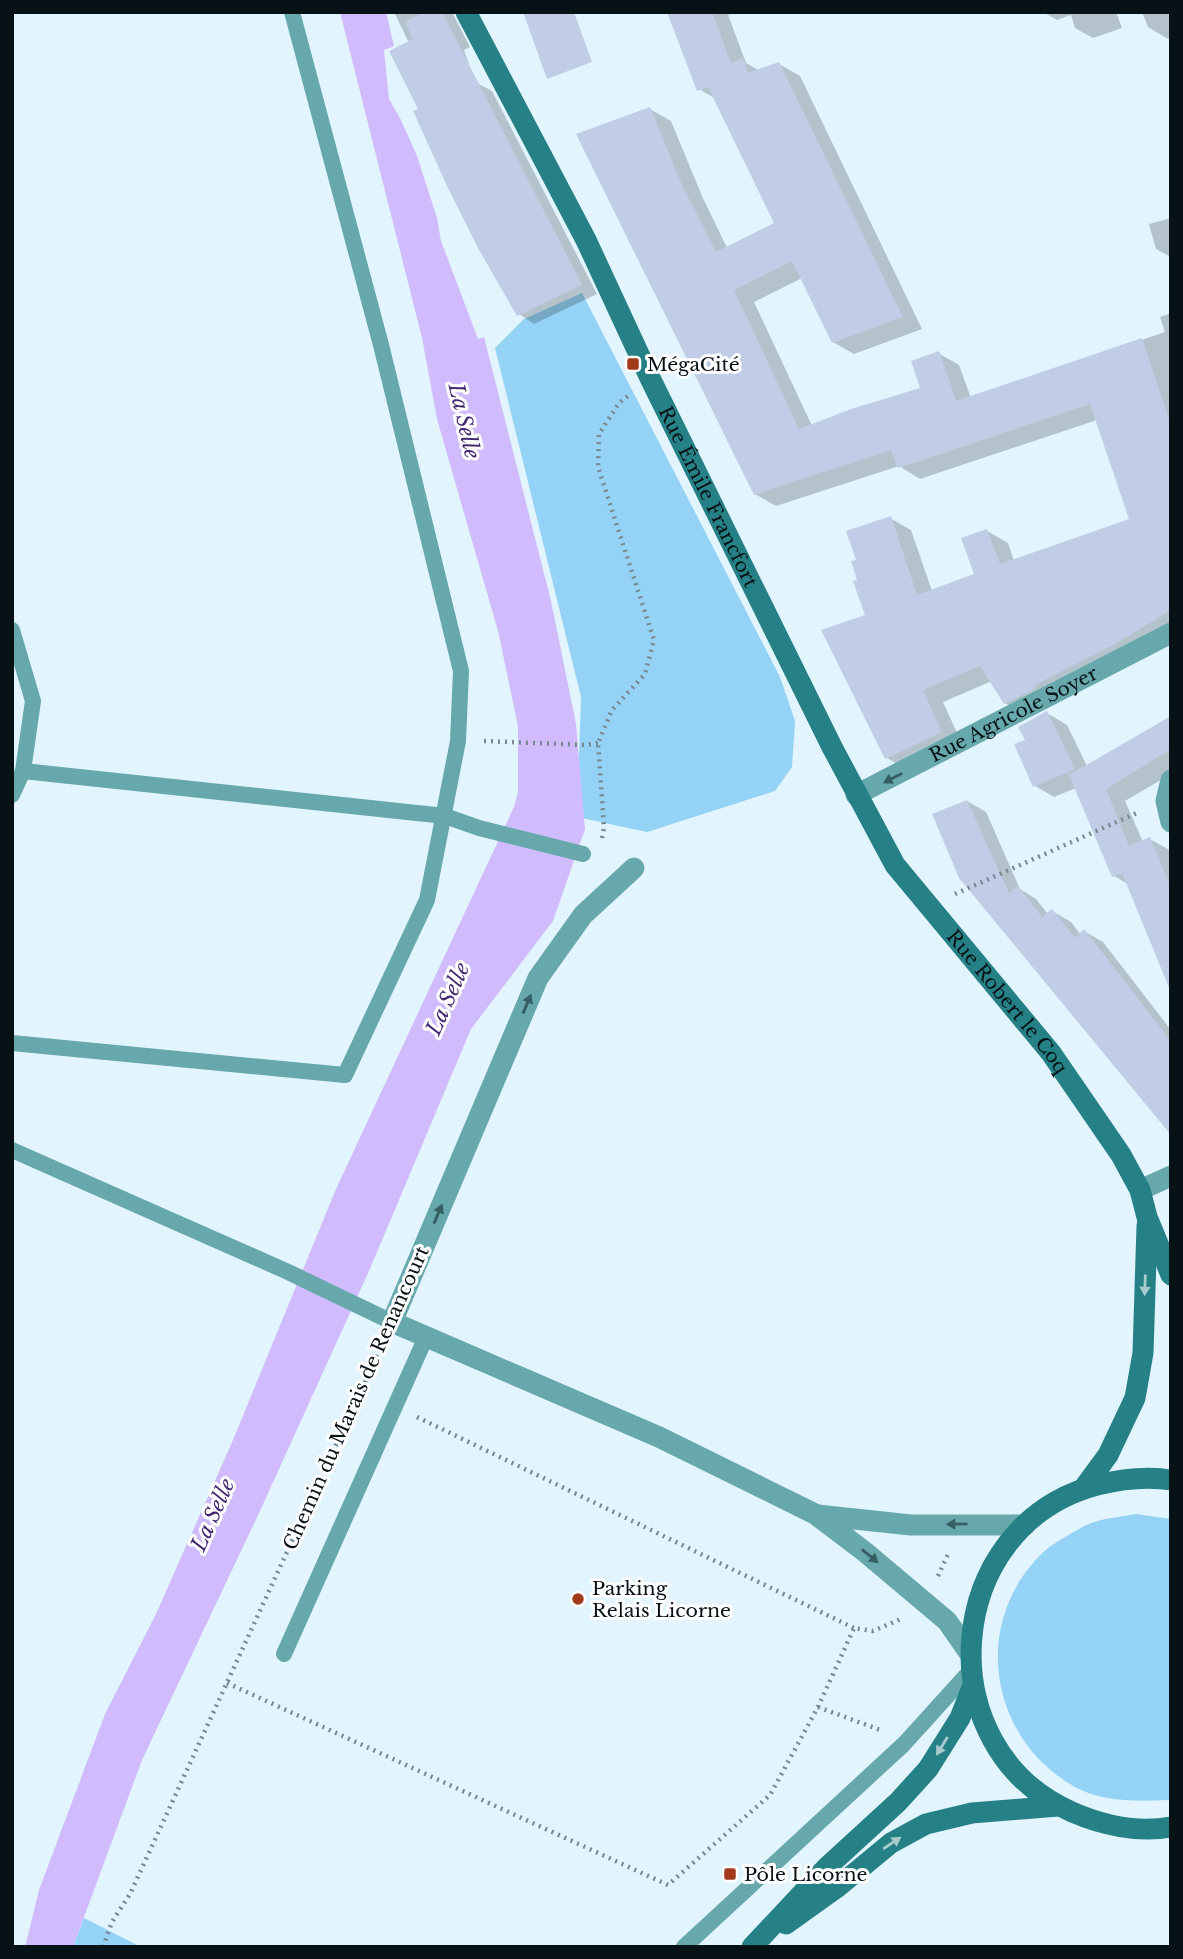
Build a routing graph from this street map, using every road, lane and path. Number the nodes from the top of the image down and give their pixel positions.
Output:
1 (292, 12) edge
2 (466, 12) edge
3 (650, 378) junction
4 (12, 630) edge
5 (1171, 633) edge
6 (490, 741) dead end
7 (598, 743) junction
8 (23, 771) junction
9 (1168, 790) edge
10 (12, 795) edge
11 (856, 795) junction
12 (445, 816) junction
13 (1171, 822) edge
14 (600, 848) dead end
15 (583, 855) dead end
16 (634, 869) dead end
17 (929, 906) junction
18 (12, 1043) edge
19 (12, 1150) edge
20 (1171, 1177) edge
21 (1140, 1190) junction
22 (1147, 1217) junction
23 (1171, 1275) edge
24 (393, 1322) junction
25 (426, 1337) junction
26 (395, 1406) junction
27 (1171, 1480) edge
28 (1083, 1489) junction
29 (815, 1514) junction
30 (954, 1524) junction
31 (1025, 1525) junction
32 (923, 1600) junction
33 (854, 1628) junction
34 (284, 1654) dead end
35 (971, 1670) junction
36 (227, 1682) junction
37 (1058, 1806) junction
38 (1171, 1827) edge
39 (103, 1947) edge
40 (684, 1947) edge
41 (754, 1947) edge

1 - 12 lane
2 - 3 street, Rue Émile Francfort
3 - 7 path
3 - 11 street, Rue Émile Francfort
4 - 8 lane
5 -> 11 street, Rue Agricole Soyer
6 - 7 path
7 - 14 path
8 - 10 lane
8 - 12 lane
9 - 13 street
9 - 17 path
11 - 17 street, Rue Robert le Coq
12 - 15 lane
12 - 18 lane
24 -> 16 street, Chemin du Marais de Renancourt
17 - 21 street, Rue Robert le Coq
19 - 24 lane
20 - 21 street
21 - 22 street, Rue Robert le Coq
22 - 23 street, Rue Robert le Coq
22 -> 28 street, Rue Robert le Coq
24 - 25 street
24 - 36 path, Chemin du Marais de Renancourt
25 - 26 lane
25 - 29 street
26 - 33 path
26 - 34 lane
27 - 28 street
28 - 31 street
29 - 30 street
29 -> 32 street
31 -> 30 street
30 - 32 path
31 - 35 street
32 - 33 path
32 - 35 street
33 - 36 path
35 - 37 street
35 - 40 lane
35 -> 41 street
36 - 39 path, Chemin du Marais de Renancourt
37 - 38 street
41 -> 37 street

